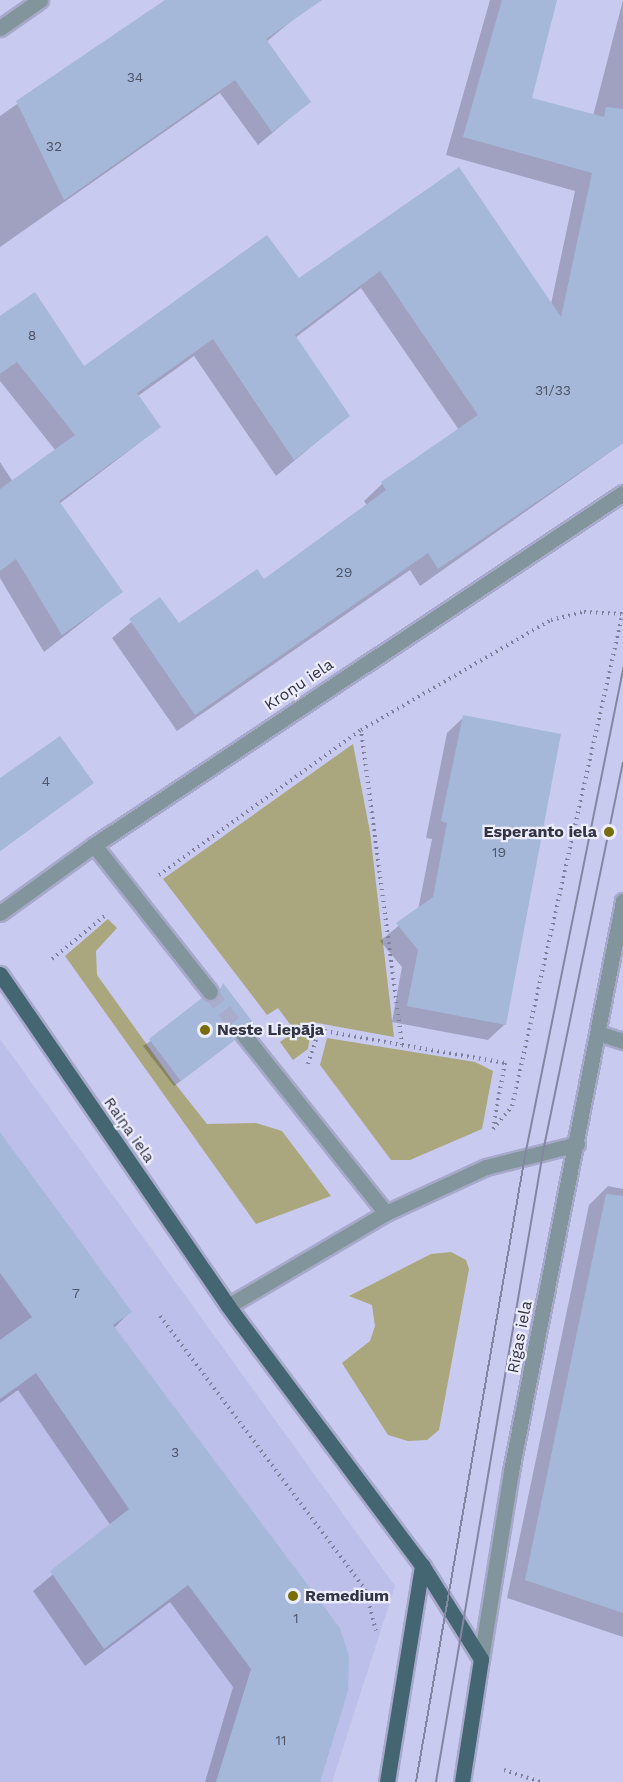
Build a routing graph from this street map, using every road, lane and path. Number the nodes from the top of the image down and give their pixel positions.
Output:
1 (40, 0) edge
2 (0, 28) edge
3 (623, 493) edge
4 (623, 613) edge
5 (361, 730) junction
6 (94, 845) junction
7 (133, 894) junction
8 (623, 901) edge
9 (0, 913) edge
10 (52, 959) dead end
11 (0, 974) edge
12 (210, 992) tunnel mouth
13 (598, 1033) junction
14 (243, 1034) tunnel mouth
15 (623, 1041) edge
16 (402, 1045) junction
17 (286, 1089) junction
18 (493, 1129) junction
19 (577, 1144) junction
20 (486, 1167) junction
21 (386, 1213) junction
22 (228, 1306) junction
23 (160, 1316) dead end
24 (422, 1565) junction
25 (377, 1635) dead end
26 (481, 1659) junction
27 (504, 1770) dead end
28 (387, 1782) edge
29 (462, 1782) edge
30 (542, 1782) edge

1 - 2 street
3 - 6 street, Kroņu iela
4 - 5 path
4 - 18 path
5 - 7 path
5 - 16 path
6 - 7 street
6 - 9 street, Kroņu iela
7 - 10 path
7 - 12 street
8 - 13 street, Rīgas iela
11 - 22 main road, Raiņa iela
13 - 15 street
13 - 19 street, Rīgas iela
14 - 17 street
16 - 17 path
16 - 18 path
17 - 21 street
18 - 20 path
19 - 20 street
19 - 26 street, Rīgas iela
20 - 21 street
21 - 22 street
22 - 24 main road, Raiņa iela
23 - 25 path
24 - 26 main road, Raiņa iela
24 - 28 main road
26 - 29 main road, Rīgas iela
27 - 30 path

